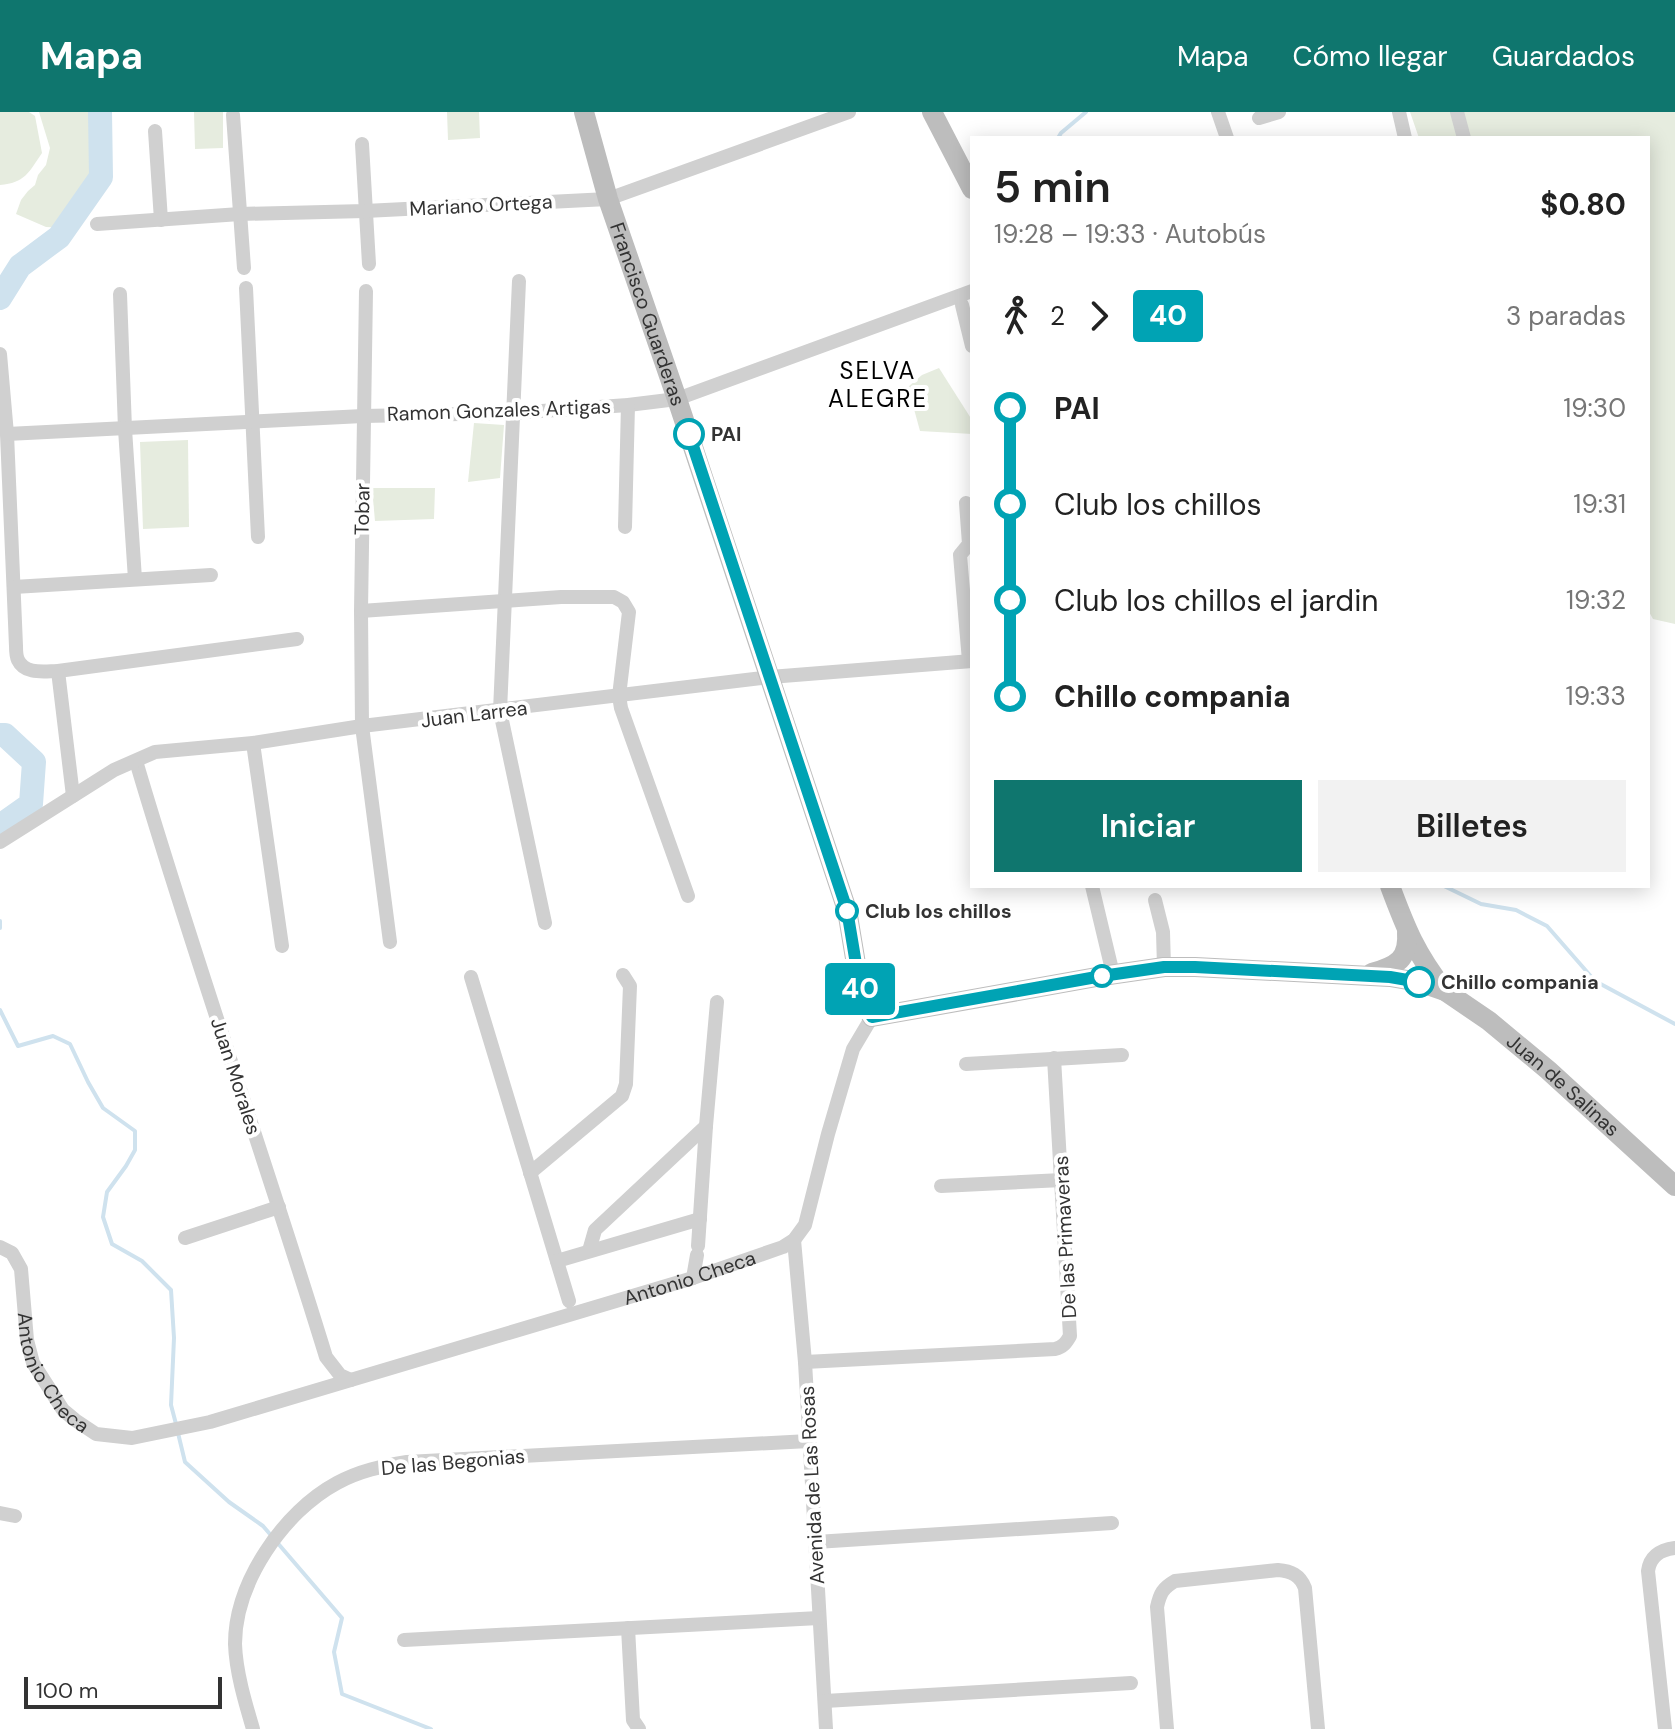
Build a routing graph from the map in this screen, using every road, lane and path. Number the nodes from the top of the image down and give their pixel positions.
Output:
1 (584, 112) edge
2 (849, 112) edge
3 (932, 112) edge
4 (1218, 112) edge
5 (1279, 112) edge
6 (1399, 112) edge
7 (1457, 112) edge
8 (233, 115) dead end
9 (1259, 118) dead end
10 (155, 131) dead end
11 (1222, 136) edge
12 (1405, 136) edge
13 (1463, 136) edge
14 (362, 144) dead end
15 (970, 185) edge
16 (608, 199) junction
17 (365, 211) junction
18 (240, 214) junction
19 (161, 220) junction
20 (97, 224) dead end
21 (369, 264) dead end
22 (244, 268) dead end
23 (519, 281) dead end
24 (246, 288) dead end
25 (366, 291) dead end
26 (970, 292) edge
27 (120, 294) dead end
28 (962, 305) dead end
29 (970, 338) edge
30 (0, 354) edge
31 (677, 399) junction
32 (628, 405) junction
33 (513, 413) junction
34 (363, 416) junction
35 (253, 421) junction
36 (125, 429) junction
37 (7, 434) junction
38 (966, 503) dead end
39 (625, 527) dead end
40 (258, 537) dead end
41 (211, 575) dead end
42 (135, 579) junction
43 (14, 587) junction
44 (506, 601) junction
45 (361, 611) junction
46 (297, 639) dead end
47 (970, 651) edge
48 (970, 661) edge
49 (58, 671) junction
50 (770, 677) junction
51 (619, 696) junction
52 (500, 711) junction
53 (362, 726) junction
54 (253, 743) junction
55 (136, 761) junction
56 (73, 796) junction
57 (0, 842) edge
58 (1092, 888) edge
59 (1391, 888) edge
60 (688, 896) dead end
61 (1155, 900) dead end
62 (545, 923) dead end
63 (1407, 932) junction
64 (390, 942) dead end
65 (282, 946) dead end
66 (1164, 967) junction
67 (1113, 974) junction
68 (623, 975) dead end
69 (471, 977) dead end
70 (1357, 977) junction
71 (1445, 991) junction
72 (717, 1002) dead end
73 (872, 1017) junction
74 (1122, 1055) dead end
75 (1054, 1058) junction
76 (966, 1064) dead end
77 (706, 1126) junction
78 (530, 1173) junction
79 (1062, 1180) junction
80 (941, 1186) dead end
81 (1675, 1186) edge
82 (279, 1207) junction
83 (700, 1219) junction
84 (185, 1238) dead end
85 (794, 1240) junction
86 (0, 1247) edge
87 (589, 1251) junction
88 (557, 1261) junction
89 (693, 1278) junction
90 (569, 1301) dead end
91 (805, 1362) junction
92 (351, 1380) junction
93 (809, 1441) junction
94 (1112, 1523) dead end
95 (816, 1542) junction
96 (1675, 1548) edge
97 (819, 1618) junction
98 (628, 1628) junction
99 (404, 1640) dead end
100 (1131, 1683) dead end
101 (825, 1701) junction
102 (253, 1729) edge
103 (639, 1729) edge
104 (826, 1729) edge
105 (1167, 1729) edge
106 (1318, 1729) edge
107 (1665, 1729) edge

1 - 16 street, Francisco Guarderas
2 - 16 street, Mariano Ortega
3 - 15 street
4 - 11 street
5 - 9 street
6 - 12 street
7 - 13 street
8 - 18 street
10 - 19 street
14 - 17 street
16 - 17 street, Mariano Ortega
16 - 31 street, Francisco Guarderas
17 - 18 street, Mariano Ortega
17 - 21 street
18 - 19 street, Mariano Ortega
18 - 22 street
19 - 20 street, Mariano Ortega
23 - 33 street
24 - 35 street
25 - 34 street, Tobar
26 - 31 street, Ramon Gonzales Artigas
27 - 36 street
28 - 29 street
30 - 37 street
31 - 32 street, Ramon Gonzales Artigas
31 - 50 street, Francisco Guarderas
32 - 33 street, Ramon Gonzales Artigas
32 - 39 street
33 - 34 street, Ramon Gonzales Artigas
33 - 44 street
34 - 35 street, Ramon Gonzales Artigas
34 - 45 street, Tobar
35 - 36 street, Ramon Gonzales Artigas
35 - 40 street
36 - 37 street, Ramon Gonzales Artigas
36 - 42 street
37 - 43 street
38 - 47 street
41 - 42 street
42 - 43 street
43 - 49 street
44 - 45 street
44 - 51 street
44 - 52 street
45 - 53 street, Tobar
46 - 49 street
48 - 50 street, Juan Larrea
49 - 56 street
50 - 51 street, Juan Larrea
50 - 73 street, Francisco Guarderas
51 - 52 street, Juan Larrea
51 - 60 street
52 - 53 street, Juan Larrea
52 - 62 street
53 - 54 street, Juan Larrea
53 - 64 street, Tobar
54 - 55 street, Juan Larrea
54 - 65 street
55 - 56 street, Juan Larrea
55 - 82 street, Juan Morales
56 - 57 street, Juan Larrea
58 - 67 street
59 - 63 street, Juan de Salinas
61 - 66 street
63 - 70 street
63 - 71 street, Juan de Salinas
66 - 67 street
66 - 70 street
67 - 73 street
68 - 78 street
69 - 78 street
70 - 71 street, Juan de Salinas
71 - 81 street, Juan de Salinas
72 - 77 street
73 - 85 street
74 - 75 street
75 - 76 street
75 - 79 street, De las Primaveras
77 - 83 street
77 - 87 street
78 - 88 street
79 - 80 street
79 - 91 street, De las Primaveras
82 - 84 street
82 - 92 street, Juan Morales
83 - 87 street
83 - 89 street
85 - 89 street, Antonio Checa
85 - 91 street, Avenida de Las Rosas
86 - 92 street, Antonio Checa
87 - 88 street
88 - 90 street
89 - 92 street, Antonio Checa
91 - 93 street, Avenida de Las Rosas
93 - 95 street, Avenida de Las Rosas
93 - 102 street, De las Begonias
94 - 95 street
95 - 97 street, Avenida de Las Rosas
96 - 107 street
97 - 98 street
97 - 101 street, Avenida de Las Rosas
98 - 99 street
98 - 103 street
100 - 101 street
101 - 104 street, Avenida de Las Rosas
105 - 106 street

